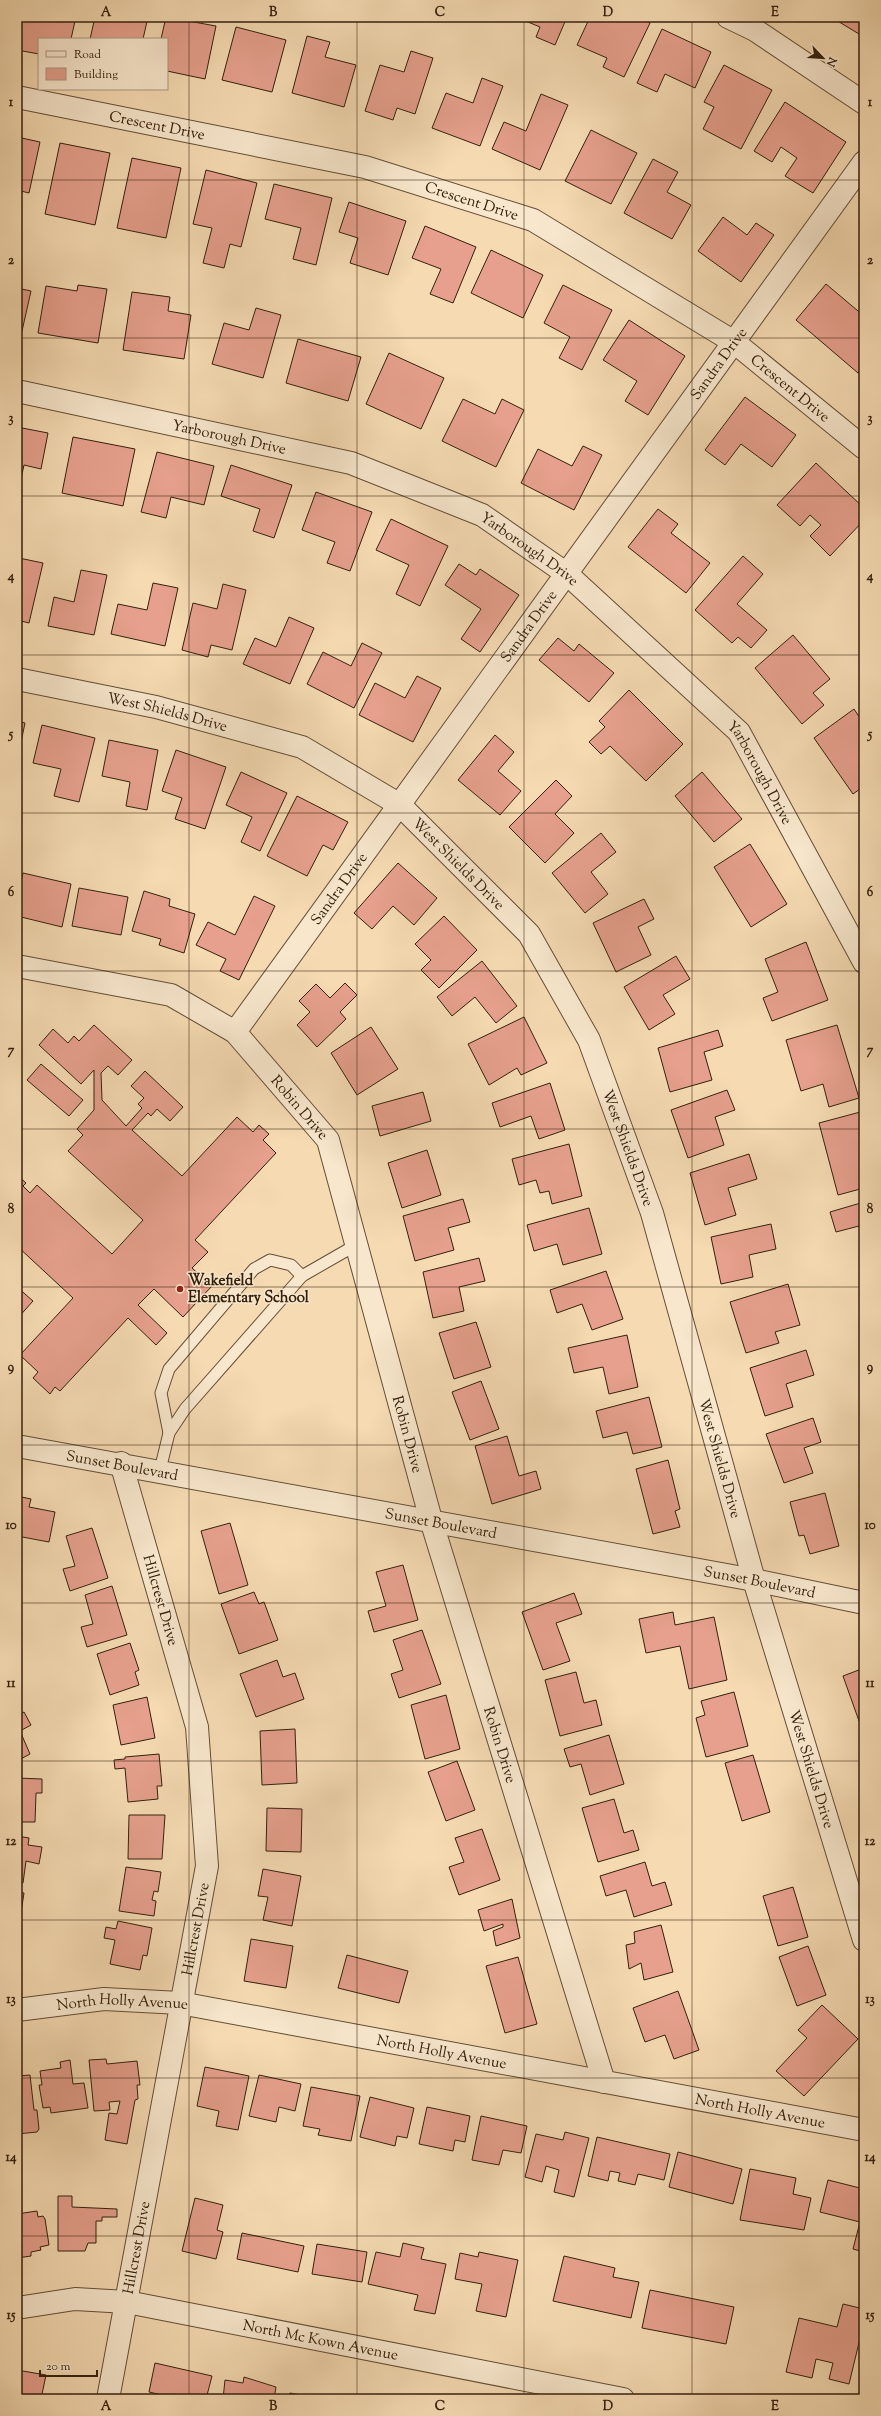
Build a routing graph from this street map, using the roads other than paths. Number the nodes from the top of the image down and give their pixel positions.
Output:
1 (728, 17) edge
2 (17, 97) edge
3 (864, 103) edge
4 (864, 162) edge
5 (734, 342) junction
6 (17, 390) edge
7 (864, 448) edge
8 (567, 574) junction
9 (17, 679) edge
10 (400, 805) junction
11 (864, 962) edge
12 (17, 966) edge
13 (235, 1032) junction
14 (356, 1245) junction
15 (302, 1276) junction
16 (169, 1434) junction
17 (17, 1446) edge
18 (121, 1463) junction
19 (160, 1470) junction
20 (431, 1520) junction
21 (754, 1580) junction
22 (864, 1603) edge
23 (864, 1940) edge
24 (180, 2003) junction
25 (17, 2010) edge
26 (604, 2082) junction
27 (864, 2130) edge
28 (127, 2302) junction
29 (17, 2308) edge
30 (108, 2399) edge
31 (623, 2399) edge

1 - 3 street
2 - 5 street, Crescent Drive
4 - 5 street, Sandra Drive
5 - 7 street, Crescent Drive
5 - 8 street, Sandra Drive
6 - 8 street, Yarborough Drive
8 - 10 street, Sandra Drive
8 - 11 street, Yarborough Drive
9 - 10 street, West Shields Drive
10 - 13 street, Sandra Drive
10 - 21 street, West Shields Drive
12 - 13 street, Robin Drive
13 - 14 street, Robin Drive
14 - 15 lane
14 - 20 street, Robin Drive
15 - 16 lane
15 - 16 lane
16 - 19 lane
17 - 18 street, Sunset Boulevard
18 - 19 street, Sunset Boulevard
18 - 24 street, Hillcrest Drive
19 - 20 street, Sunset Boulevard
20 - 21 street, Sunset Boulevard
20 - 26 street, Robin Drive
21 - 22 street, Sunset Boulevard
21 - 23 street, West Shields Drive
24 - 25 street, North Holly Avenue
24 - 26 street, North Holly Avenue
24 - 28 street, Hillcrest Drive
26 - 27 street, North Holly Avenue
28 - 29 street, North Mc Kown Avenue
28 - 30 street, Hillcrest Drive
28 - 31 street, North Mc Kown Avenue

